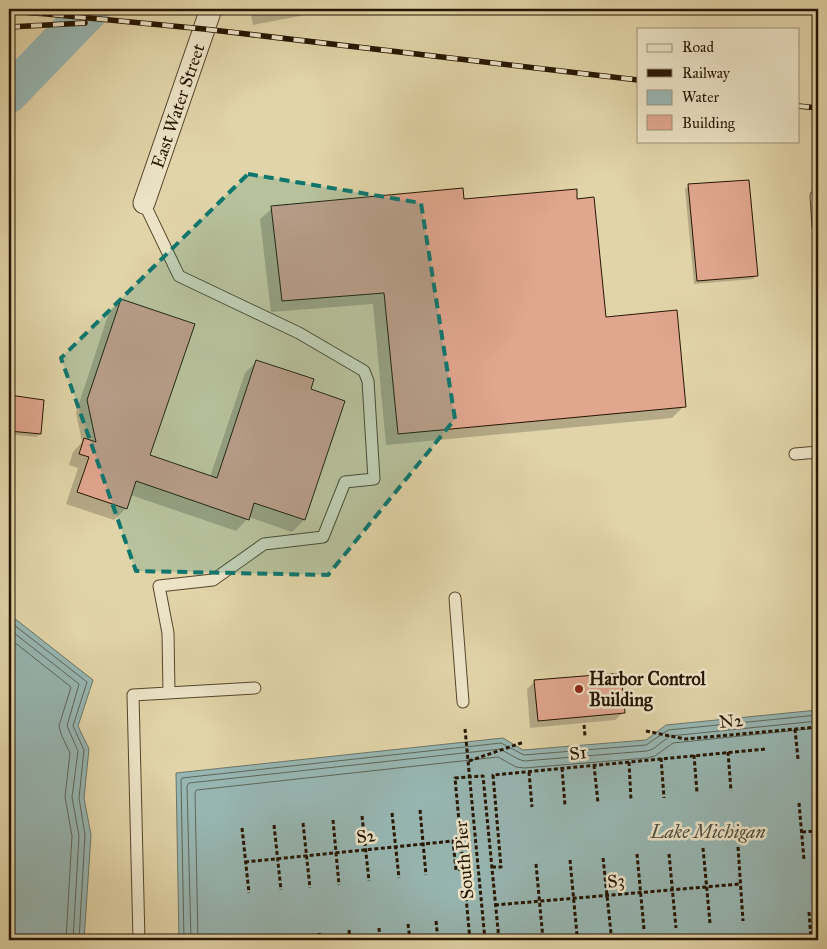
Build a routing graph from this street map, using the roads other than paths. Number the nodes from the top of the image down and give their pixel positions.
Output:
1 (211, 9) edge
2 (816, 196) dead end
3 (144, 203) joint
4 (818, 227) edge
5 (818, 452) edge
6 (795, 454) dead end
7 (455, 598) dead end
8 (255, 688) dead end
9 (169, 693) junction
10 (463, 702) dead end
11 (139, 940) edge

1 - 3 street, East Water Street
2 - 4 lane
3 - 9 lane
5 - 6 lane
7 - 10 lane
8 - 9 lane
9 - 11 lane

